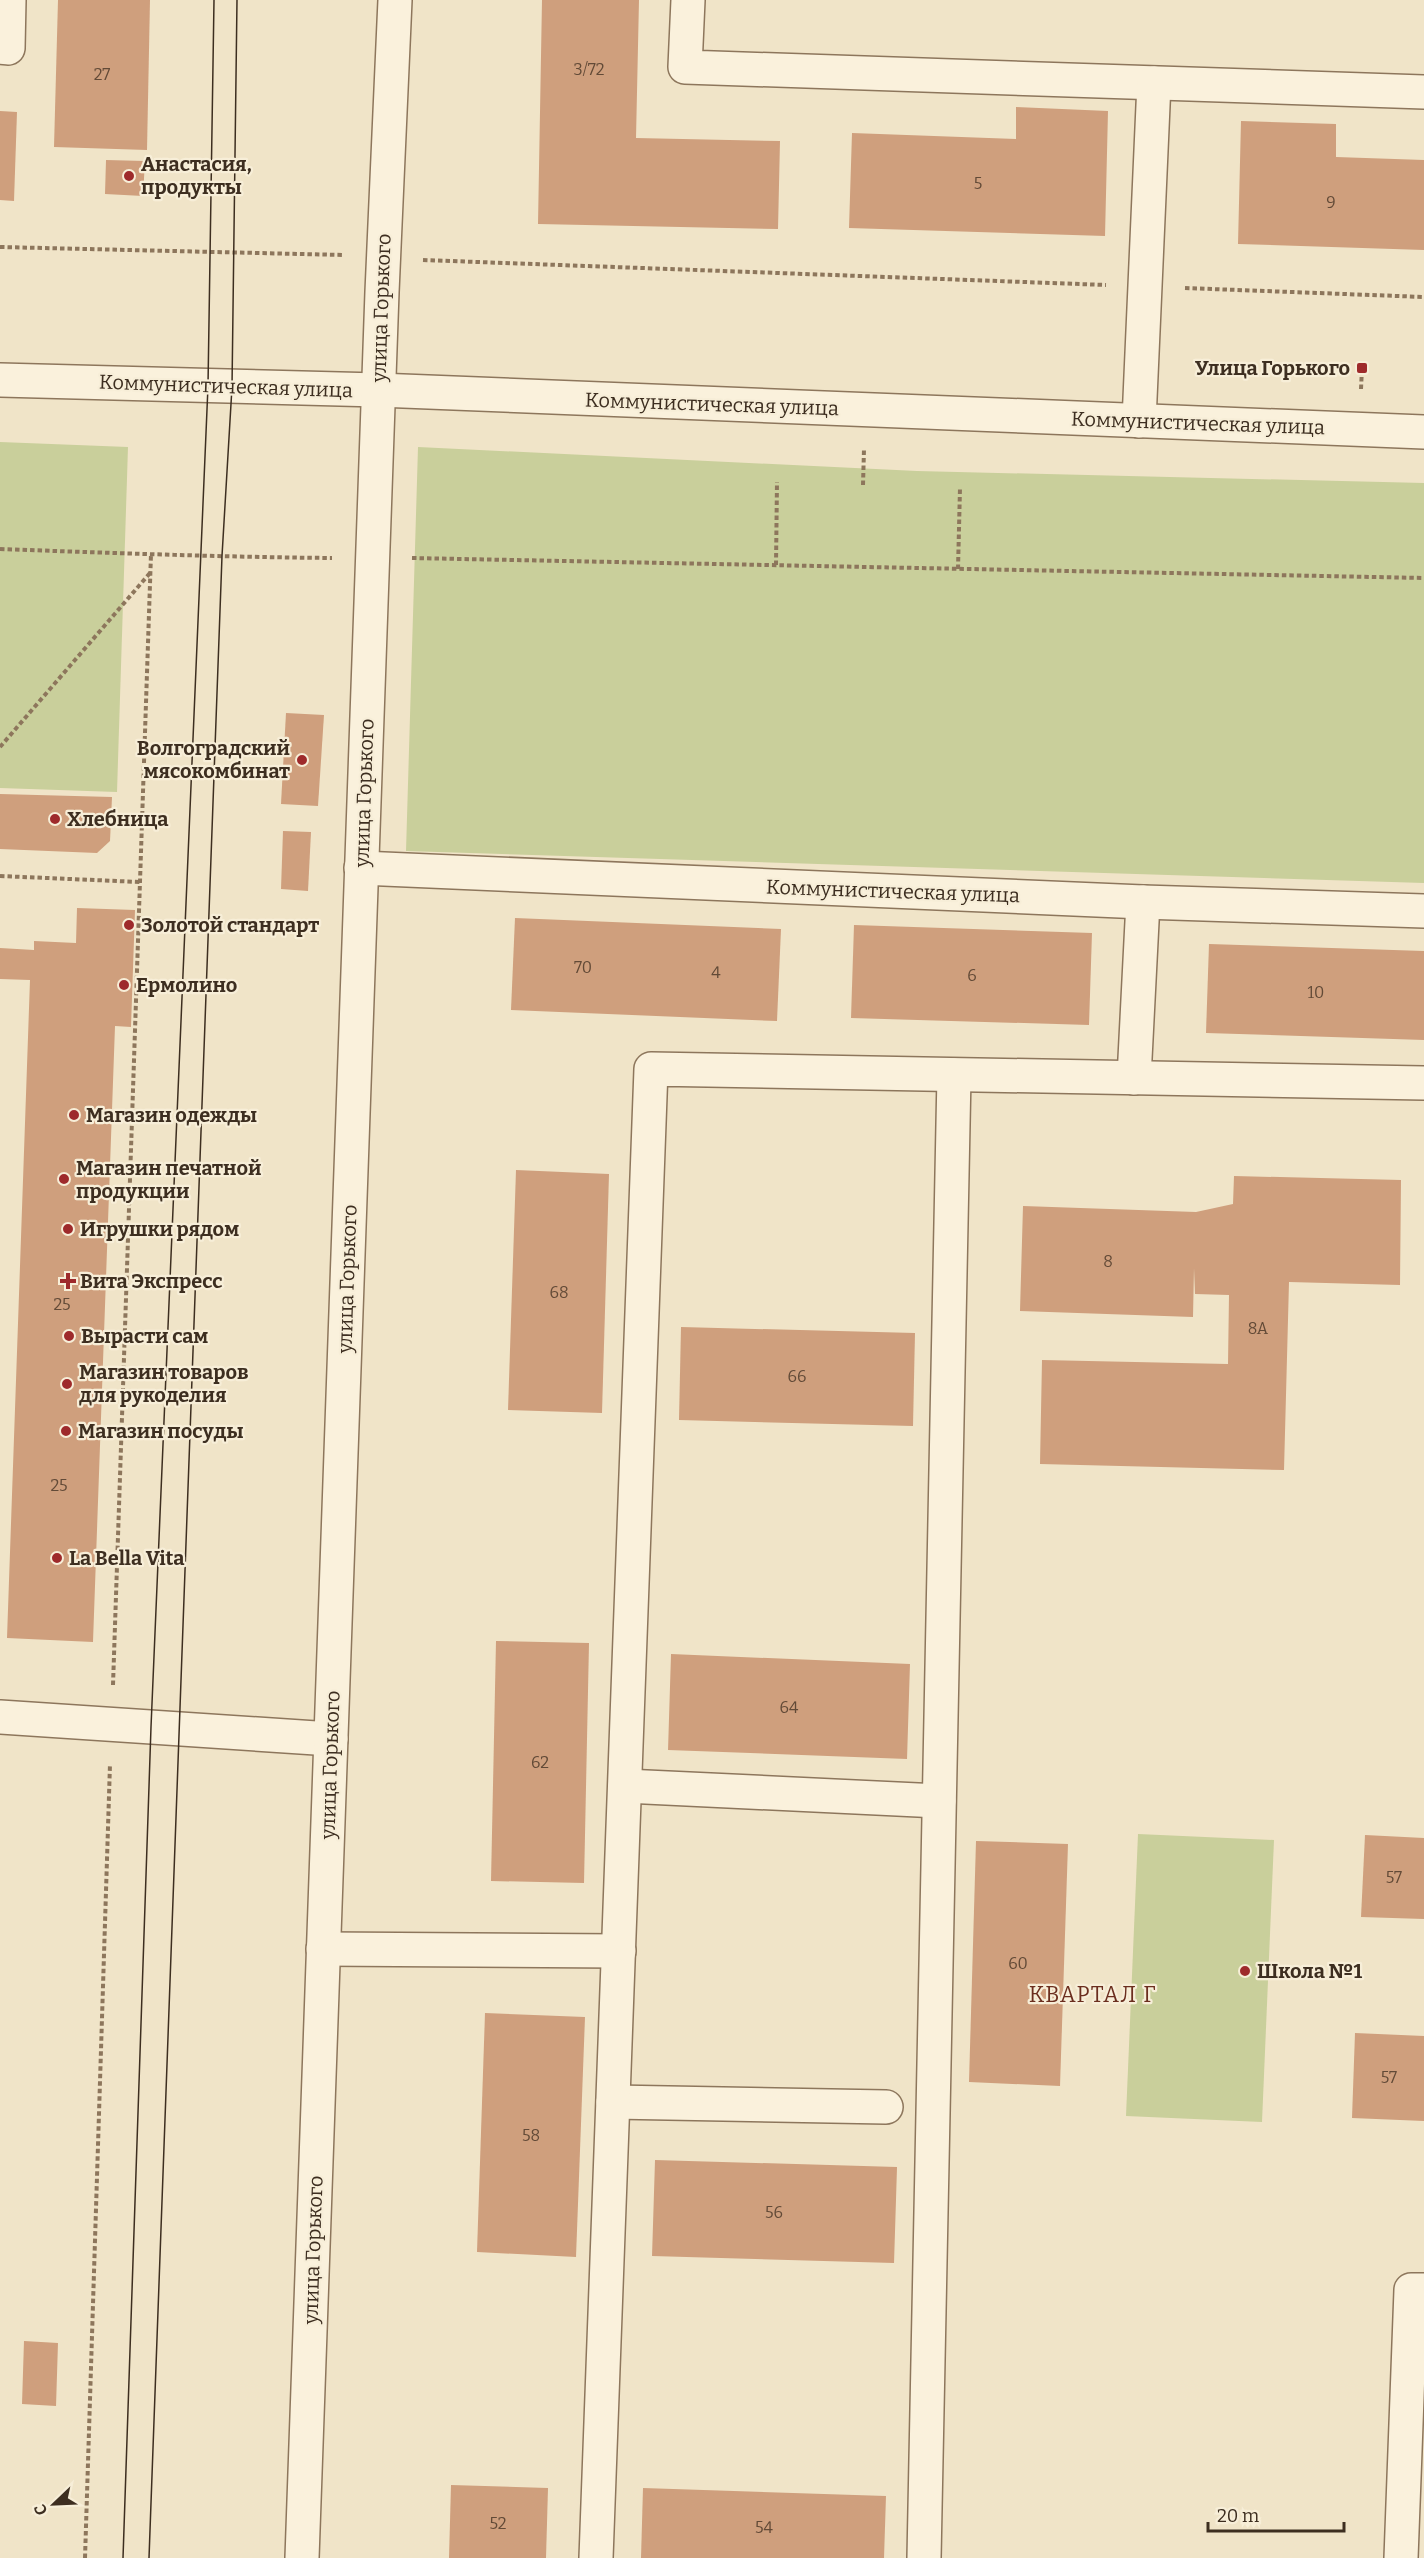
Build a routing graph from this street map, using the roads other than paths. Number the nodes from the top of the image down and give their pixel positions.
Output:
1 (9, 0) edge
2 (395, 0) edge
3 (688, 0) edge
4 (0, 47) edge
5 (1154, 83) junction
6 (1424, 92) edge
7 (0, 380) edge
8 (378, 390) junction
9 (1139, 421) junction
10 (1424, 432) edge
11 (361, 868) junction
12 (1143, 902) junction
13 (1424, 911) edge
14 (954, 1075) junction
15 (1134, 1078) junction
16 (1424, 1083) edge
17 (0, 1718) edge
18 (331, 1739) junction
19 (625, 1786) junction
20 (939, 1801) junction
21 (323, 1949) junction
22 (619, 1951) junction
23 (613, 2102) junction
24 (886, 2107) dead end
25 (1424, 2290) edge
26 (1415, 2460) edge
27 (302, 2558) edge
28 (596, 2558) edge
29 (924, 2558) edge
30 (1401, 2558) edge

1 - 4 street
2 - 8 street, улица Горького
3 - 5 street
5 - 6 street
5 - 9 street
7 - 8 street, Коммунистическая улица
8 - 9 street, Коммунистическая улица
8 - 11 street, улица Горького
9 - 10 street, Коммунистическая улица
11 - 12 street, Коммунистическая улица
11 - 18 street, улица Горького
12 - 13 street, Коммунистическая улица
12 - 15 street
14 - 15 street
14 - 19 street
14 - 20 street
15 - 16 street
17 - 18 street
18 - 21 street, улица Горького
19 - 20 street
19 - 22 street
20 - 29 street
21 - 22 street
21 - 27 street, улица Горького
22 - 23 street
23 - 24 street
23 - 28 street
25 - 26 street
26 - 30 street

